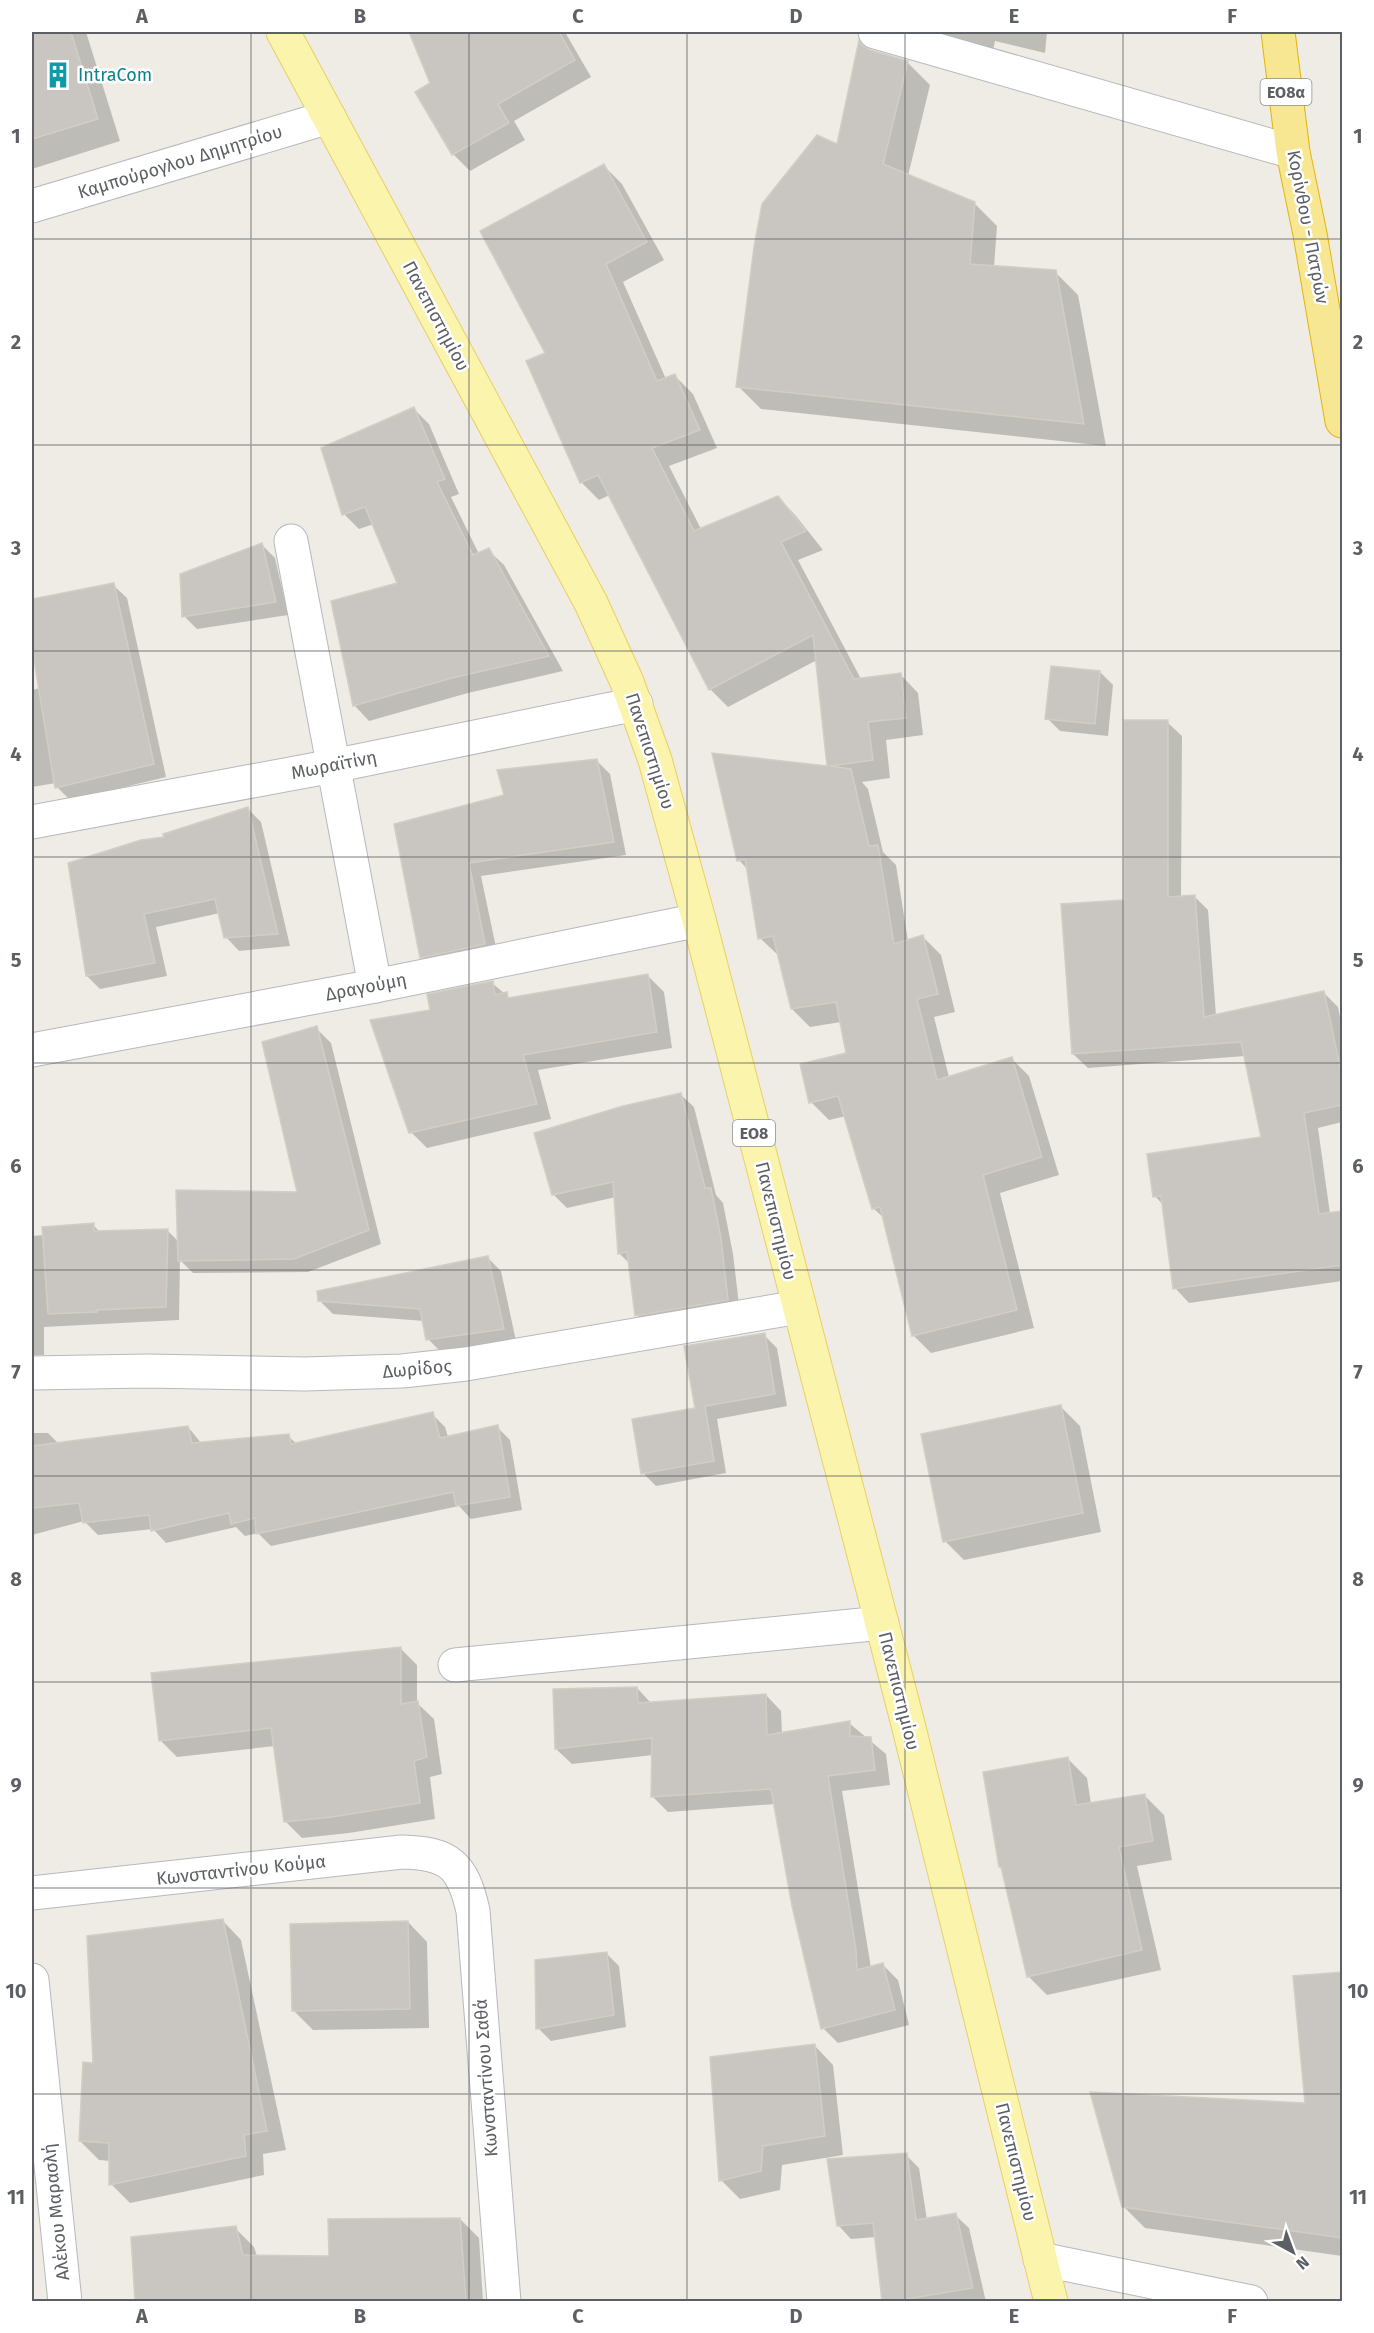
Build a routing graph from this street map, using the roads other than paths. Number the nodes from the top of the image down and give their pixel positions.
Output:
1 (283, 32) edge
2 (875, 32) edge
3 (1278, 32) edge
4 (329, 117) junction
5 (1293, 152) junction
6 (32, 206) edge
7 (1342, 421) edge
8 (291, 541) dead end
9 (636, 704) junction
10 (333, 766) junction
11 (32, 822) edge
12 (699, 920) junction
13 (375, 986) junction
14 (32, 1050) edge
15 (798, 1307) junction
16 (32, 1373) edge
17 (882, 1623) junction
18 (455, 1665) dead end
19 (449, 1862) joint
20 (32, 1893) edge
21 (32, 1980) edge
22 (1040, 2259) junction
23 (65, 2301) edge
24 (504, 2301) edge
25 (1051, 2301) edge
26 (1251, 2301) edge

1 - 4 main road, Πανεπιστημίου / ΕΟ8
2 - 5 street
3 - 5 highway, Κορίνθου - Πατρών / ΕΟ8α
4 - 6 street, Καμπούρογλου Δημητρίου
4 - 9 main road, Πανεπιστημίου / ΕΟ8
5 - 7 highway, Κορίνθου - Πατρών / ΕΟ8α
8 - 10 street
9 - 10 street, Μωραϊτίνη
9 - 12 main road, Πανεπιστημίου / ΕΟ8
10 - 11 street, Μωραϊτίνη
10 - 13 street
12 - 13 street, Δραγούμη
12 - 15 main road, Πανεπιστημίου / ΕΟ8
13 - 14 street, Δραγούμη
15 - 16 street, Δωρίδος
15 - 17 main road, Πανεπιστημίου / ΕΟ8
17 - 18 street
17 - 22 main road, Πανεπιστημίου / ΕΟ8
19 - 20 street, Κωνσταντίνου Κούμα
19 - 24 street, Κωνσταντίνου Σαθά
21 - 23 street, Αλέκου Μαρασλή
22 - 25 main road, Πανεπιστημίου / ΕΟ8
22 - 26 street

